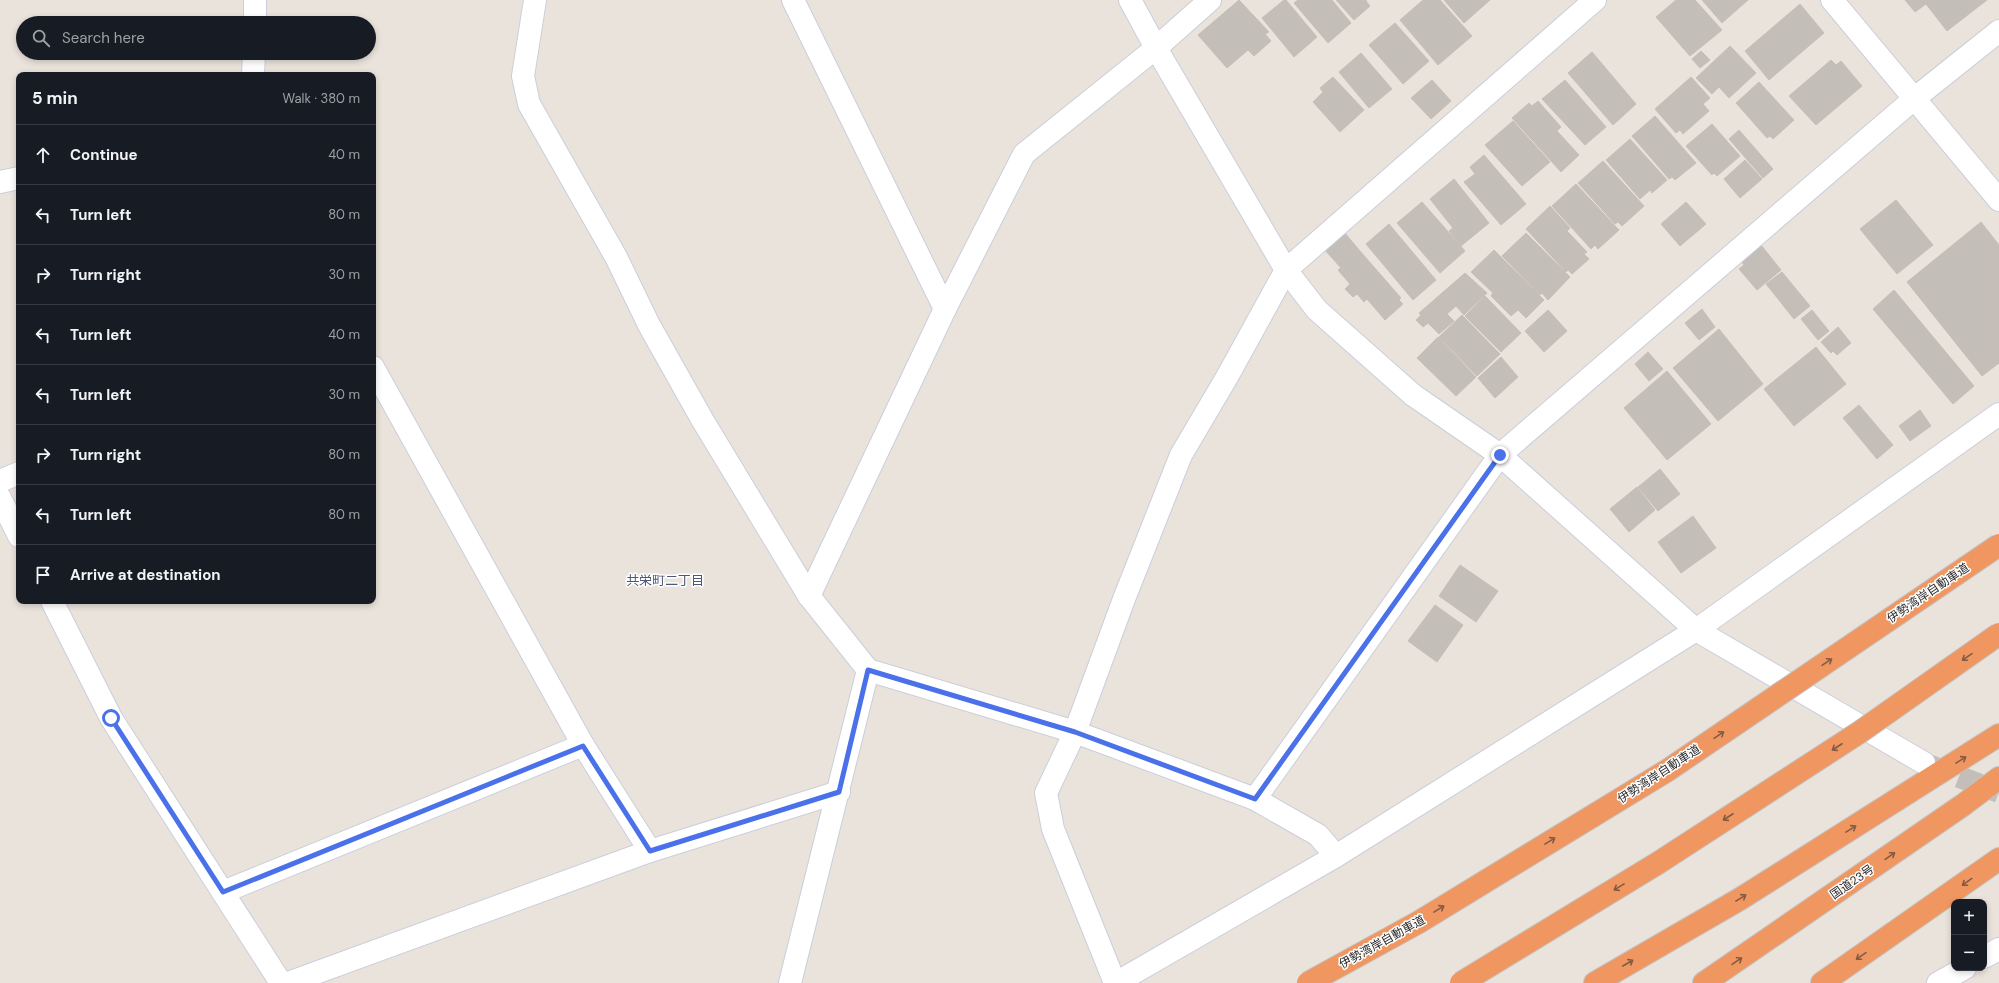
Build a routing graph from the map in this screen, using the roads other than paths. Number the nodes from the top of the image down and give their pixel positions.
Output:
1 (255, 0) edge
2 (535, 0) edge
3 (793, 0) edge
4 (1130, 0) edge
5 (1210, 0) edge
6 (1594, 0) edge
7 (1832, 0) edge
8 (255, 16) edge
9 (1999, 31) edge
10 (1156, 48) junction
11 (254, 60) edge
12 (253, 72) edge
13 (1914, 98) junction
14 (16, 179) edge
15 (0, 182) edge
16 (1999, 200) edge
17 (1286, 270) junction
18 (945, 309) junction
19 (376, 373) edge
20 (1999, 414) edge
21 (1500, 455) junction
22 (16, 474) edge
23 (0, 481) edge
24 (0, 498) edge
25 (16, 530) edge
26 (1999, 546) edge
27 (809, 596) junction
28 (54, 604) edge
29 (1696, 630) junction
30 (1999, 634) edge
31 (868, 670) junction
32 (1075, 732) junction
33 (1999, 735) edge
34 (583, 746) junction
35 (1924, 763) tunnel mouth
36 (1999, 778) edge
37 (839, 792) junction
38 (1255, 799) junction
39 (650, 851) junction
40 (1336, 856) junction
41 (1999, 859) edge
42 (223, 892) junction
43 (1999, 949) edge
44 (1987, 955) edge
45 (1960, 971) edge
46 (281, 983) edge
47 (288, 983) edge
48 (790, 983) edge
49 (1115, 983) edge
50 (1308, 983) edge
51 (1461, 983) edge
52 (1594, 983) edge
53 (1704, 983) edge
54 (1822, 983) edge
55 (1938, 983) edge

1 - 8 street
2 - 27 street
3 - 18 street
4 - 10 street
5 - 10 street
6 - 17 street
7 - 13 street
9 - 13 street
10 - 17 street
10 - 18 street
11 - 12 street
13 - 16 street
13 - 21 street
14 - 15 street
17 - 21 street
17 - 32 street
18 - 27 street
19 - 34 street
20 - 29 street
21 - 29 street
21 - 38 street
22 - 23 street
24 - 25 street
50 -> 26 highway, 伊勢湾岸自動車道, bridge
27 - 31 street
28 - 42 street
29 - 35 street
29 - 40 street
30 -> 51 highway, bridge
31 - 32 street
31 - 37 street
32 - 38 street
32 - 49 street
52 -> 33 highway
34 - 39 street
34 - 42 street
53 -> 36 highway, 国道23号
37 - 39 street
37 - 48 street
38 - 40 street
39 - 47 street
40 - 49 street
41 -> 54 highway
42 - 46 street
43 - 44 street
45 - 55 street

